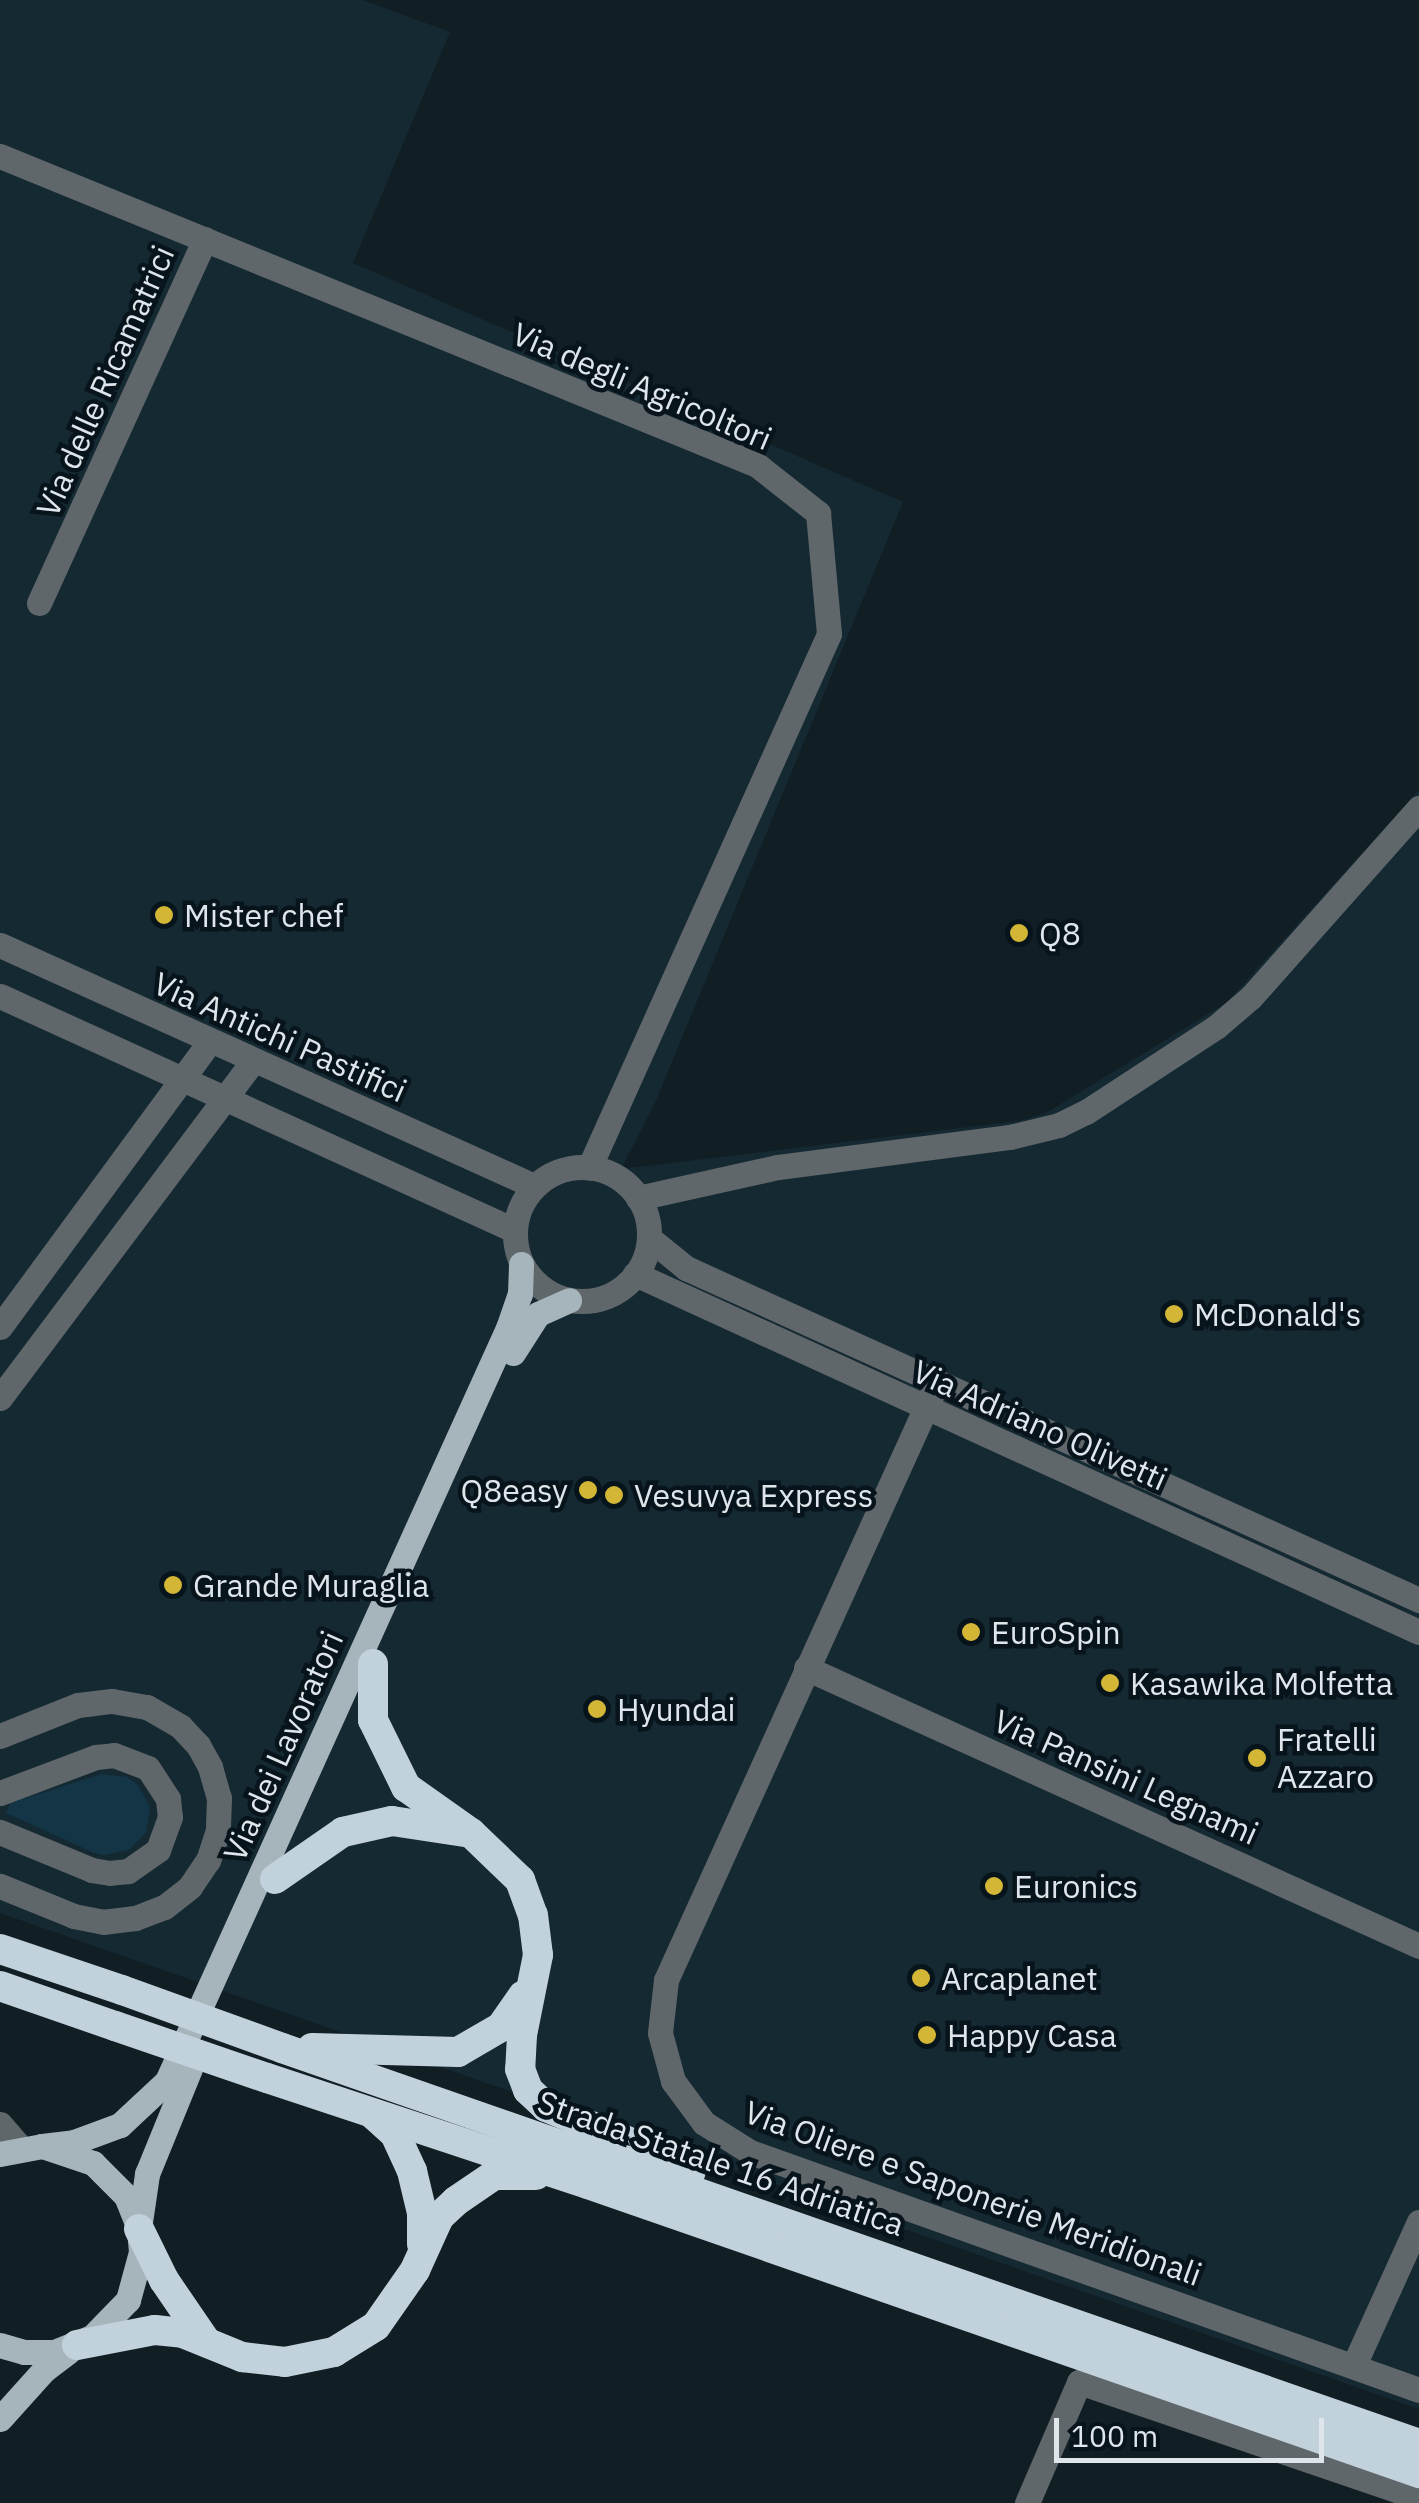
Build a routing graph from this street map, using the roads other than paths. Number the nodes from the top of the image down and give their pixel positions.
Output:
1 (0, 156) edge
2 (205, 239) junction
3 (40, 604) dead end
4 (1419, 808) edge
5 (0, 945) edge
6 (0, 996) edge
7 (210, 1040) junction
8 (253, 1061) junction
9 (183, 1080) junction
10 (226, 1099) junction
11 (589, 1168) junction
12 (534, 1186) junction
13 (638, 1198) junction
14 (514, 1230) junction
15 (649, 1238) junction
16 (522, 1264) junction
17 (636, 1274) junction
18 (569, 1300) junction
19 (0, 1328) edge
20 (516, 1330) junction
21 (931, 1397) junction
22 (0, 1398) edge
23 (1419, 1600) edge
24 (1419, 1632) edge
25 (372, 1664) junction
26 (806, 1668) junction
27 (0, 1736) edge
28 (0, 1793) edge
29 (0, 1832) edge
30 (471, 1833) junction
31 (276, 1879) junction
32 (0, 1886) edge
33 (1419, 1946) edge
34 (0, 1948) edge
35 (0, 1986) edge
36 (531, 1986) junction
37 (282, 2048) junction
38 (175, 2081) junction
39 (372, 2112) junction
40 (0, 2124) edge
41 (21, 2149) edge
42 (588, 2184) junction
43 (769, 2216) junction
44 (1419, 2222) edge
45 (139, 2229) junction
46 (415, 2270) junction
47 (205, 2340) junction
48 (0, 2345) edge
49 (77, 2345) junction
50 (1354, 2365) junction
51 (1419, 2390) edge
52 (0, 2419) edge
53 (1419, 2444) edge
54 (1419, 2473) edge
55 (1419, 2498) edge
56 (1028, 2503) edge

1 - 2 street, Via degli Agricoltori
2 - 3 street, Via delle Ricamatrici
2 - 11 street, Via degli Agricoltori
4 - 13 street
5 - 7 street, Via Antichi Pastifici
6 - 9 street
7 - 8 street, Via Antichi Pastifici
7 - 9 street
8 - 10 street
8 - 12 street, Via Antichi Pastifici
9 - 10 street
9 - 19 street
10 - 14 street
10 - 22 street
11 - 12 street
11 - 13 street
12 - 14 street
13 - 15 street
14 - 16 street
15 - 17 street
15 - 21 street, Via Adriano Olivetti
16 - 18 street
16 - 20 main road
17 - 18 street
17 - 21 street, Via Adriano Olivetti
18 - 20 main road
20 - 25 main road, Via dei Lavoratori
20 - 38 main road, Via dei Lavoratori
21 - 23 street, Via Adriano Olivetti
21 - 24 street, Via Adriano Olivetti
21 - 26 street, Via Oliere e Saponerie Meridionali
25 - 30 highway
25 - 31 main road, Via dei Lavoratori
26 - 33 street, Via Pansini Legnami
26 - 50 street, Via Oliere e Saponerie Meridionali
27 - 32 street
28 - 29 street
30 - 31 highway
30 - 36 highway
31 - 38 main road, Via dei Lavoratori
34 - 37 highway, Strada Statale 16 Adriatica, bridge
35 - 39 highway, Strada Statale 16 Adriatica, bridge
36 - 37 highway
36 - 43 highway
37 - 43 highway, Strada Statale 16 Adriatica
38 - 41 main road
38 - 45 main road
39 - 42 highway, Strada Statale 16 Adriatica
39 - 46 highway
40 - 41 street
41 - 45 main road
42 - 46 highway
42 - 54 highway, Strada Statale 16 Adriatica
43 - 53 highway, Strada Statale 16 Adriatica
44 - 50 street
45 - 47 highway
45 - 49 main road
46 - 47 highway
47 - 49 highway
48 - 49 main road
49 - 52 main road
50 - 51 street, Via Oliere e Saponerie Meridionali
55 - 56 street

